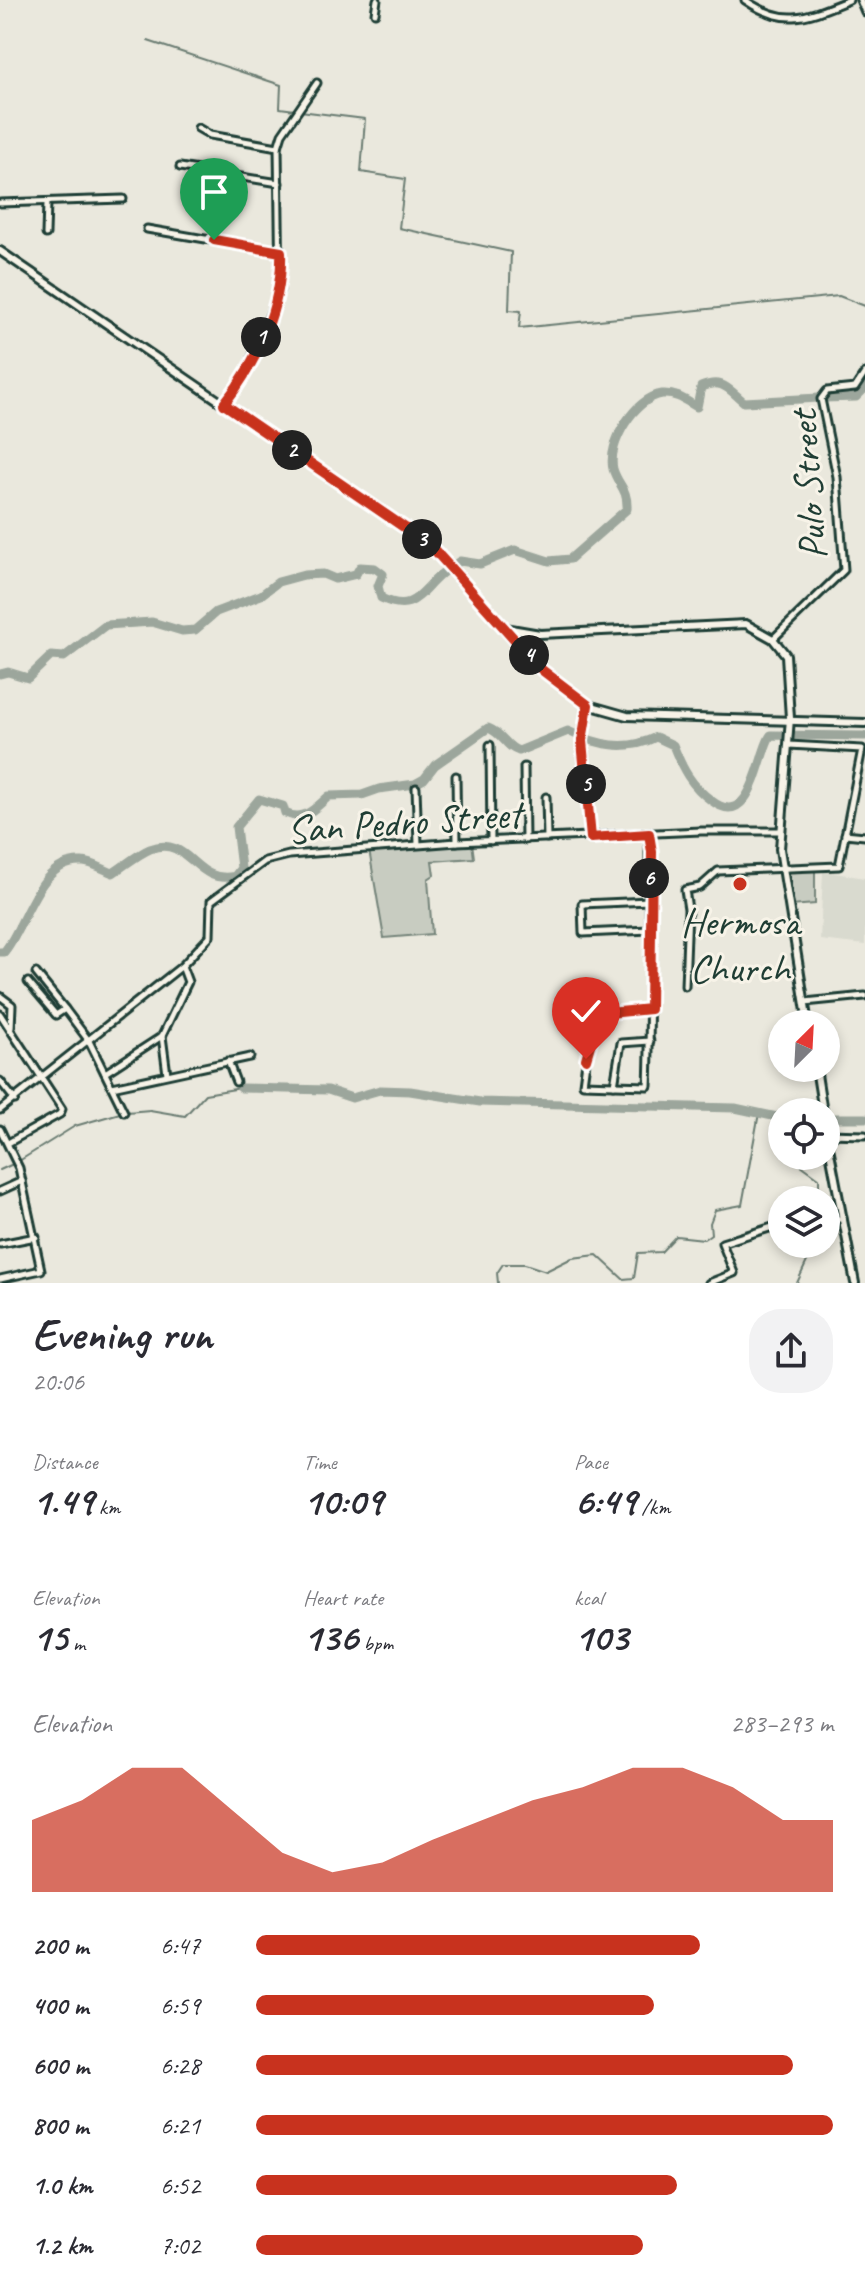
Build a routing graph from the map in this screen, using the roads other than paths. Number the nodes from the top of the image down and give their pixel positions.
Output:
1 (377, 0) edge
2 (745, 0) edge
3 (849, 0) edge
4 (860, 0) edge
5 (865, 12) edge
6 (375, 13) dead end
7 (317, 83) dead end
8 (198, 128) dead end
9 (278, 147) junction
10 (180, 167) dead end
11 (279, 183) junction
12 (123, 199) dead end
13 (0, 203) edge
14 (47, 203) junction
15 (147, 229) dead end
16 (46, 234) dead end
17 (0, 251) edge
18 (281, 252) junction
19 (865, 373) edge
20 (224, 404) junction
21 (505, 628) junction
22 (773, 639) junction
23 (588, 705) junction
24 (790, 718) junction
25 (865, 723) edge
26 (789, 737) junction
27 (490, 745) dead end
28 (524, 767) dead end
29 (862, 770) edge
30 (456, 776) dead end
31 (416, 788) dead end
32 (546, 797) dead end
33 (779, 831) junction
34 (649, 834) junction
35 (845, 834) junction
36 (865, 836) edge
37 (547, 838) junction
38 (591, 838) junction
39 (525, 840) junction
40 (491, 841) junction
41 (457, 842) junction
42 (418, 844) junction
43 (782, 866) junction
44 (649, 901) junction
45 (650, 930) junction
46 (182, 966) junction
47 (36, 973) dead end
48 (28, 982) dead end
49 (685, 986) dead end
50 (0, 996) edge
51 (865, 996) edge
52 (805, 1002) junction
53 (65, 1009) junction
54 (650, 1009) junction
55 (806, 1010) edge
56 (0, 1014) edge
57 (11, 1029) junction
58 (162, 1036) junction
59 (89, 1041) junction
60 (650, 1041) junction
61 (250, 1057) dead end
62 (228, 1061) junction
63 (105, 1073) junction
64 (167, 1074) junction
65 (45, 1078) junction
66 (0, 1081) edge
67 (236, 1082) dead end
68 (614, 1085) junction
69 (112, 1087) junction
70 (15, 1100) junction
71 (0, 1110) edge
72 (124, 1112) dead end
73 (0, 1129) edge
74 (840, 1133) edge
75 (865, 1135) edge
76 (8, 1143) junction
77 (833, 1170) edge
78 (22, 1181) junction
79 (0, 1191) edge
80 (843, 1219) joint
81 (768, 1228) edge
82 (36, 1237) junction
83 (0, 1244) edge
84 (0, 1279) edge
85 (709, 1283) edge
86 (855, 1283) edge

1 - 6 street
2 - 3 street
4 - 5 street
7 - 9 street
8 - 9 street
9 - 11 street
10 - 11 street
11 - 18 street
12 - 14 street
13 - 14 street
14 - 16 street
15 - 18 street
17 - 20 main road
18 - 20 street
19 - 22 street, Pulo Street
20 - 21 main road
21 - 22 main road
21 - 23 main road
22 - 24 main road
23 - 24 main road
23 - 38 street
24 - 25 main road
24 - 26 main road
26 - 29 street
26 - 33 main road
27 - 40 street
28 - 39 street
29 - 35 street
30 - 41 street
31 - 42 street
32 - 37 street
33 - 34 street, San Pedro Street
33 - 43 main road
34 - 38 street, San Pedro Street
34 - 44 street
35 - 36 street
35 - 43 street
37 - 38 street, San Pedro Street
37 - 39 street, San Pedro Street
39 - 40 street, San Pedro Street
40 - 41 street, San Pedro Street
41 - 42 street, San Pedro Street
42 - 46 street, San Pedro Street
43 - 49 street
43 - 52 main road
44 - 45 street
44 - 45 street
45 - 54 street
46 - 58 street
46 - 59 street, San Pedro Street
47 - 53 street
48 - 53 street
50 - 57 street
51 - 52 street
52 - 55 main road
53 - 59 street
54 - 60 street
54 - 68 street
56 - 57 street
57 - 65 street
58 - 63 street
58 - 64 street
59 - 63 street
59 - 65 street, San Pedro Street
60 - 68 street
60 - 68 street
61 - 62 street
62 - 64 street
62 - 67 street
63 - 69 street
64 - 69 street
65 - 70 street, San Pedro Street
65 - 76 street
66 - 70 street
69 - 72 street
70 - 71 street, San Pedro Street
73 - 76 street
74 - 75 street
76 - 78 street
77 - 80 main road
78 - 79 street
78 - 82 street
80 - 86 main road
81 - 85 street
82 - 83 street
82 - 84 street

